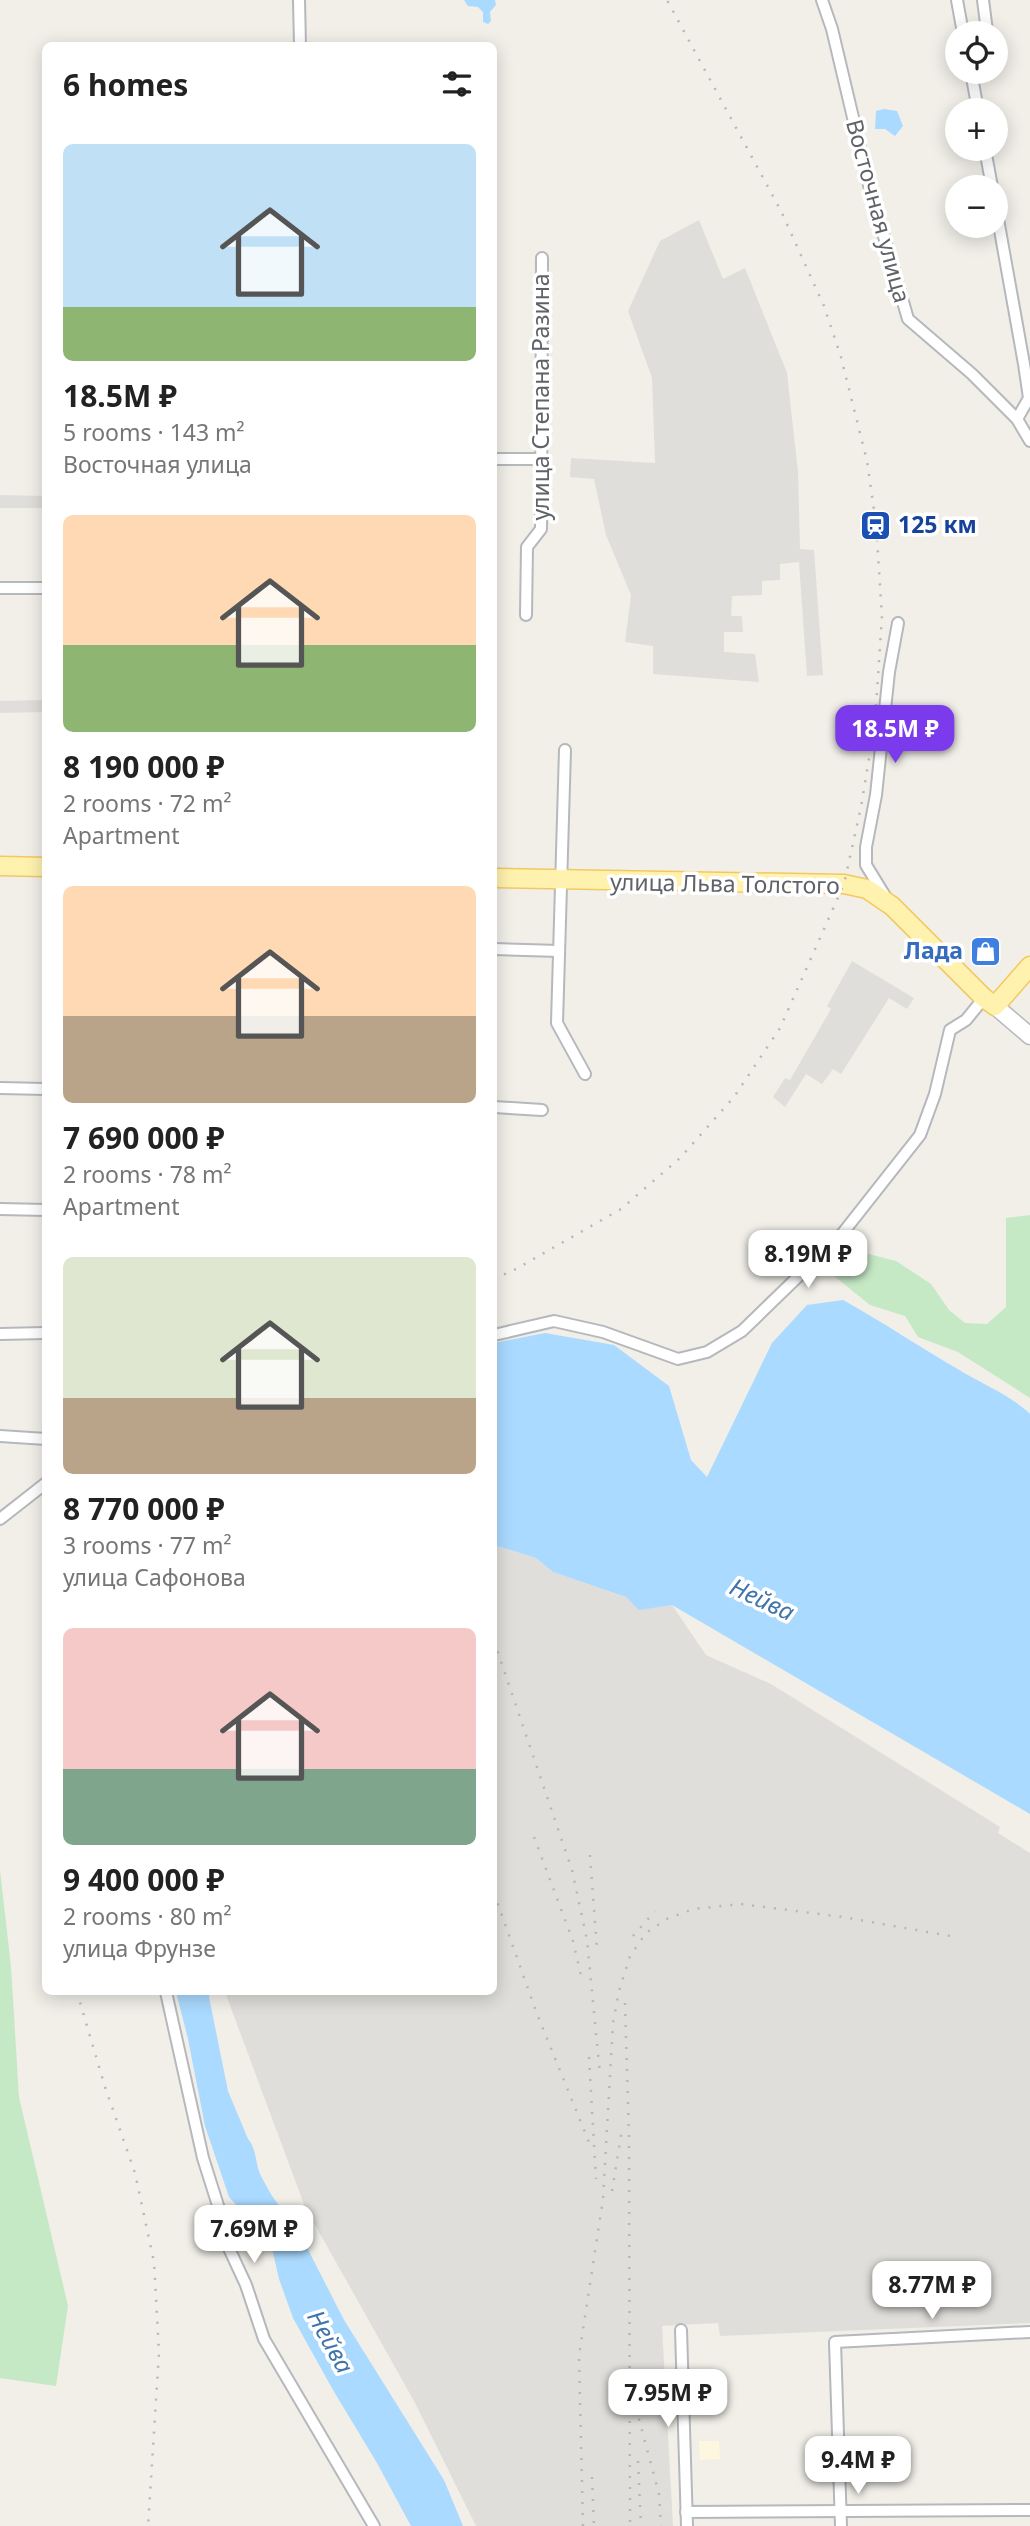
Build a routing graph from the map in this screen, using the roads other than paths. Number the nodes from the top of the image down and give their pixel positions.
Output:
1 (299, 0) edge
2 (822, 0) edge
3 (957, 0) edge
4 (983, 0) edge
5 (961, 21) edge
6 (985, 21) edge
7 (300, 42) edge
8 (1001, 238) edge
9 (542, 258) dead end
10 (1017, 419) junction
11 (1030, 441) edge
12 (497, 459) edge
13 (541, 459) junction
14 (0, 588) edge
15 (42, 588) edge
16 (526, 615) dead end
17 (898, 623) dead end
18 (565, 750) dead end
19 (0, 866) edge
20 (42, 867) edge
21 (497, 878) edge
22 (561, 881) junction
23 (892, 906) junction
24 (497, 949) edge
25 (559, 951) junction
26 (1030, 966) edge
27 (990, 1002) junction
28 (1030, 1036) edge
29 (586, 1074) dead end
30 (0, 1088) edge
31 (42, 1089) edge
32 (497, 1107) edge
33 (542, 1110) dead end
34 (0, 1209) edge
35 (42, 1210) edge
36 (0, 1334) edge
37 (42, 1334) edge
38 (497, 1334) edge
39 (0, 1436) edge
40 (42, 1439) edge
41 (42, 1486) edge
42 (0, 1519) edge
43 (167, 1995) edge
44 (681, 2330) dead end
45 (1030, 2332) edge
46 (1030, 2510) edge
47 (686, 2512) junction
48 (841, 2512) junction
49 (374, 2526) edge
50 (687, 2526) edge
51 (841, 2526) edge

1 - 7 street
2 - 10 street, Восточная улица
3 - 5 street
4 - 6 street
8 - 10 street
9 - 13 street, улица Степана Разина
10 - 11 street, Восточная улица
12 - 13 street
13 - 16 street, улица Степана Разина
14 - 15 street
17 - 23 street
18 - 22 street
19 - 20 main road
21 - 22 main road, улица Льва Толстого
22 - 23 main road, улица Льва Толстого
22 - 25 street
23 - 27 main road, улица Льва Толстого
24 - 25 street
25 - 29 street
26 - 27 main road
27 - 28 main road
27 - 38 street
30 - 31 street
32 - 33 street
34 - 35 street
36 - 37 street
39 - 40 street
41 - 42 street
43 - 49 street
44 - 47 street
45 - 48 street
46 - 48 street
47 - 48 street
47 - 50 street
48 - 51 street

